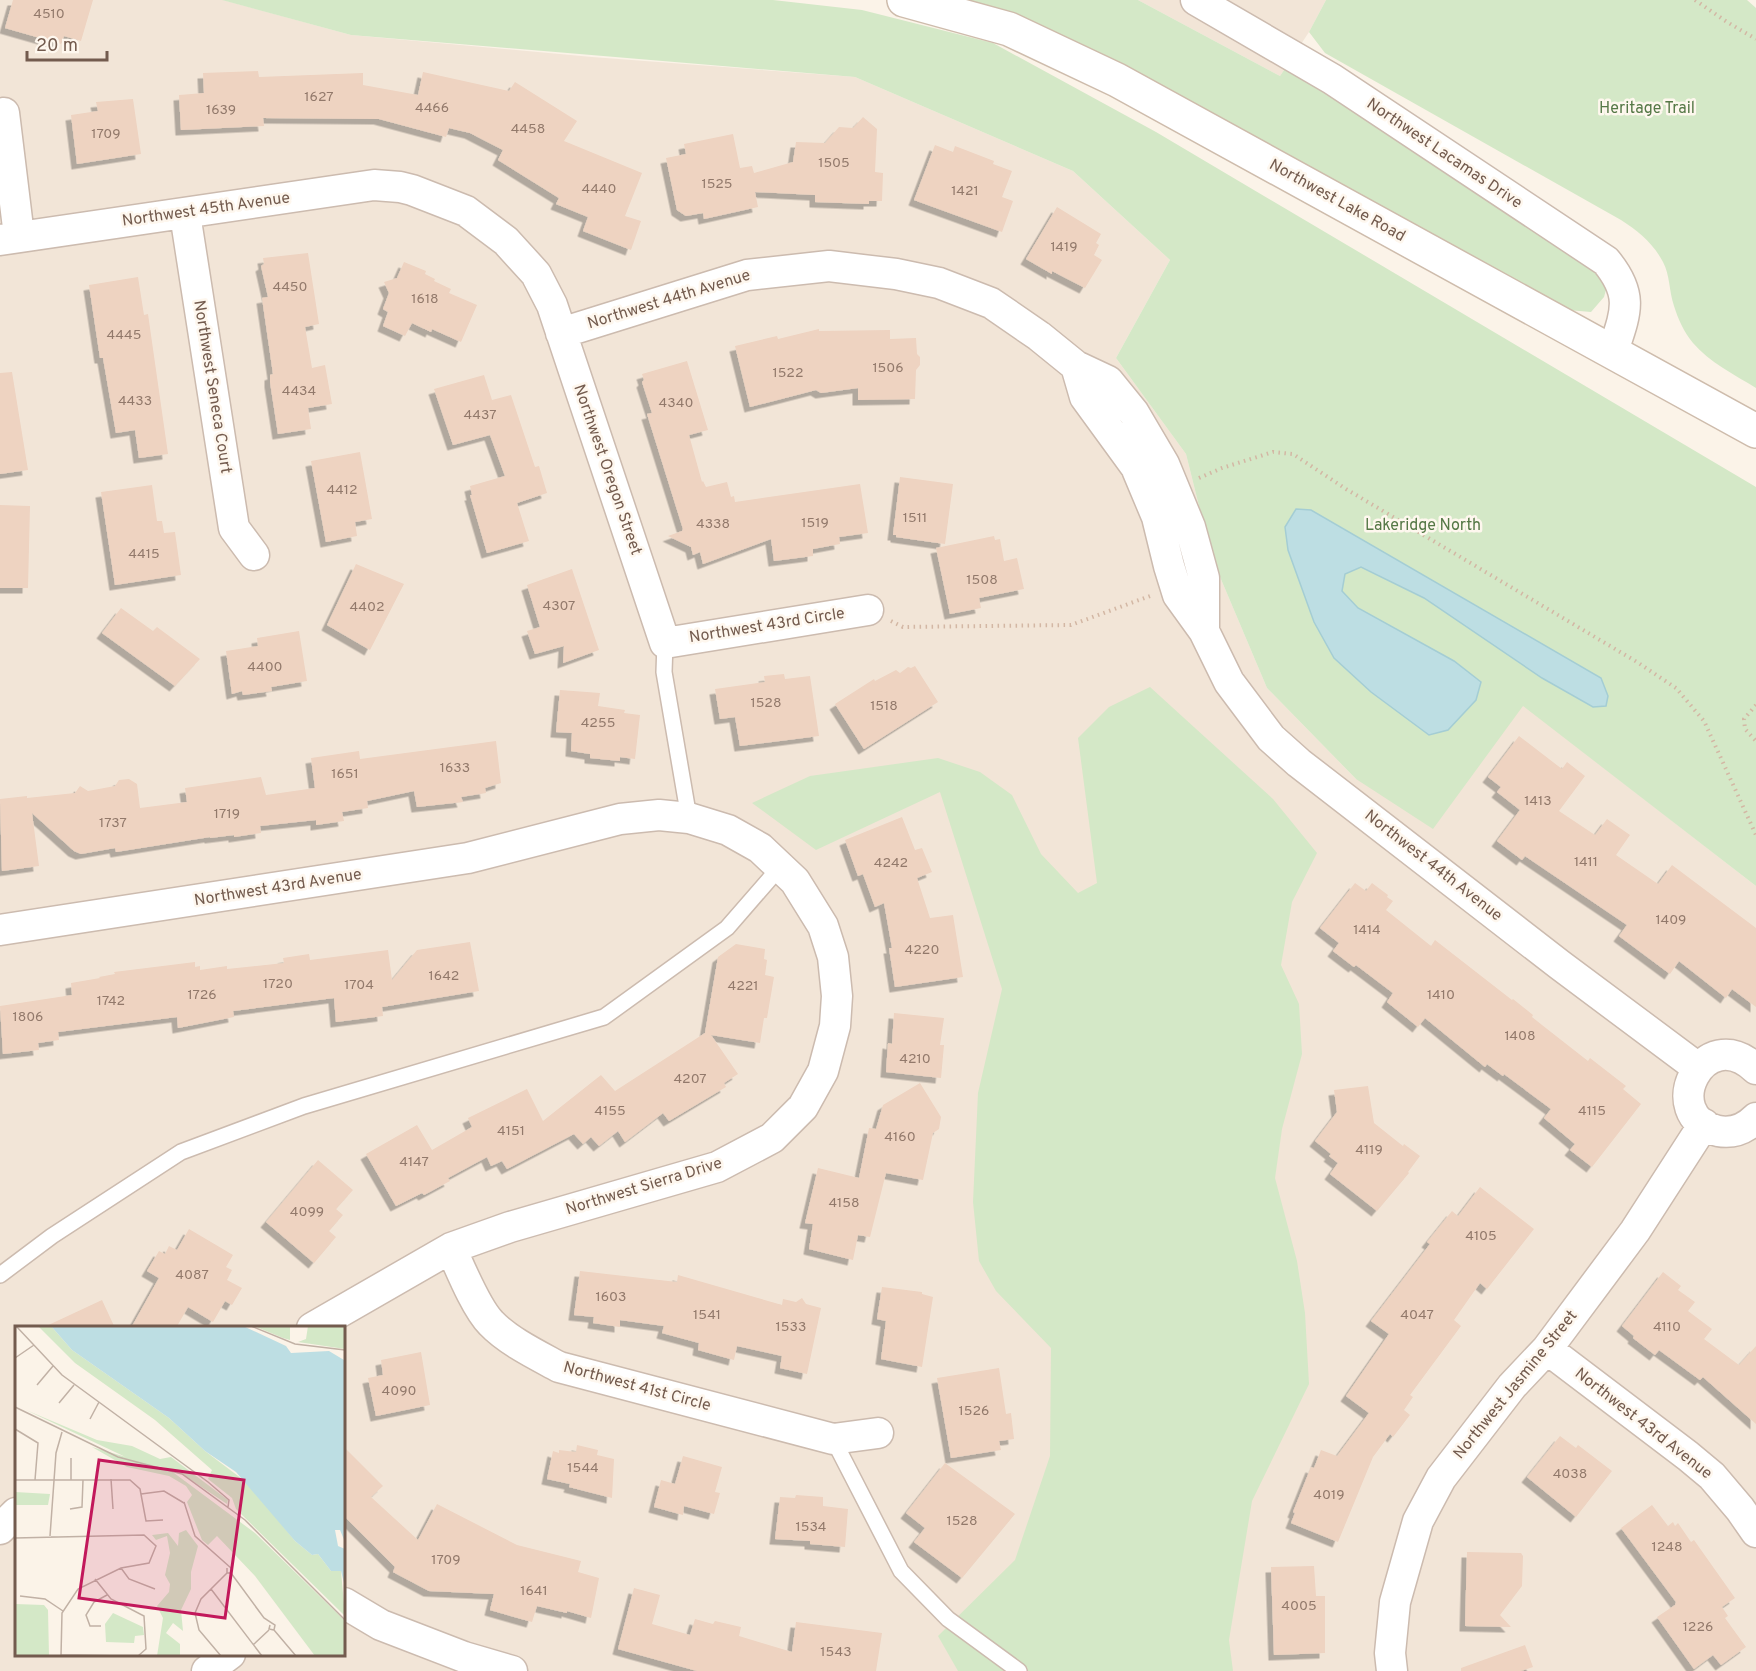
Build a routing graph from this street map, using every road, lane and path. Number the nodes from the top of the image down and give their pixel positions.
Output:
1 (904, 0) edge
2 (1196, 0) edge
3 (1695, 0) edge
4 (1756, 39) edge
5 (4, 113) dead end
6 (412, 190) joint
7 (185, 214) junction
8 (10, 238) edge
9 (561, 333) junction
10 (1613, 351) junction
11 (1076, 366) junction
12 (1756, 431) edge
13 (1174, 489) junction
14 (254, 555) dead end
15 (1152, 595) dead end
16 (868, 610) joint
17 (1204, 631) junction
18 (665, 643) junction
19 (1756, 705) edge
20 (1756, 741) edge
21 (689, 819) junction
22 (1756, 835) edge
23 (554, 837) joint
24 (780, 867) junction
25 (0, 930) edge
26 (1698, 1068) junction
27 (1756, 1069) edge
28 (1756, 1118) edge
29 (1704, 1124) junction
30 (451, 1248) junction
31 (0, 1275) edge
32 (315, 1326) edge
33 (1547, 1349) junction
34 (878, 1433) dead end
35 (833, 1439) junction
36 (15, 1514) edge
37 (0, 1529) edge
38 (1756, 1532) edge
39 (345, 1604) edge
40 (227, 1656) edge
41 (207, 1671) edge
42 (512, 1671) edge
43 (1019, 1671) edge
44 (1392, 1671) edge

1 - 10 main road, Northwest Lake Road
2 - 10 street, Northwest Lacamas Drive
3 - 4 path
5 - 8 street
6 - 7 street, Northwest 45th Avenue
6 - 9 street, Northwest Oregon Street
7 - 8 street, Northwest 45th Avenue
7 - 14 street, Northwest Seneca Court
9 - 11 street, Northwest 44th Avenue
9 - 18 street, Northwest Oregon Street
10 - 12 main road, Northwest Lake Road
11 - 13 street, Northwest 44th Avenue
11 - 17 street, Northwest 44th Avenue
13 - 17 street, Northwest 44th Avenue
13 - 22 path
15 - 16 path
16 - 18 street, Northwest 43rd Circle
17 - 26 street, Northwest 44th Avenue
18 - 21 lane, Northwest Oregon Street
19 - 20 path
21 - 23 street, Northwest Sierra Drive
21 - 24 street, Northwest Sierra Drive
23 - 25 street, Northwest 43rd Avenue
24 - 30 street, Northwest Sierra Drive
24 - 31 lane
26 - 27 street
26 - 29 street
28 - 29 street
29 - 33 street, Northwest Jasmine Street
30 - 32 street, Northwest Sierra Drive
30 - 35 street, Northwest 41st Circle
33 - 38 street, Northwest 43rd Avenue
33 - 44 street, Northwest Jasmine Street
34 - 35 street, Northwest 41st Circle
35 - 43 lane
36 - 37 street
39 - 42 street
40 - 41 street

